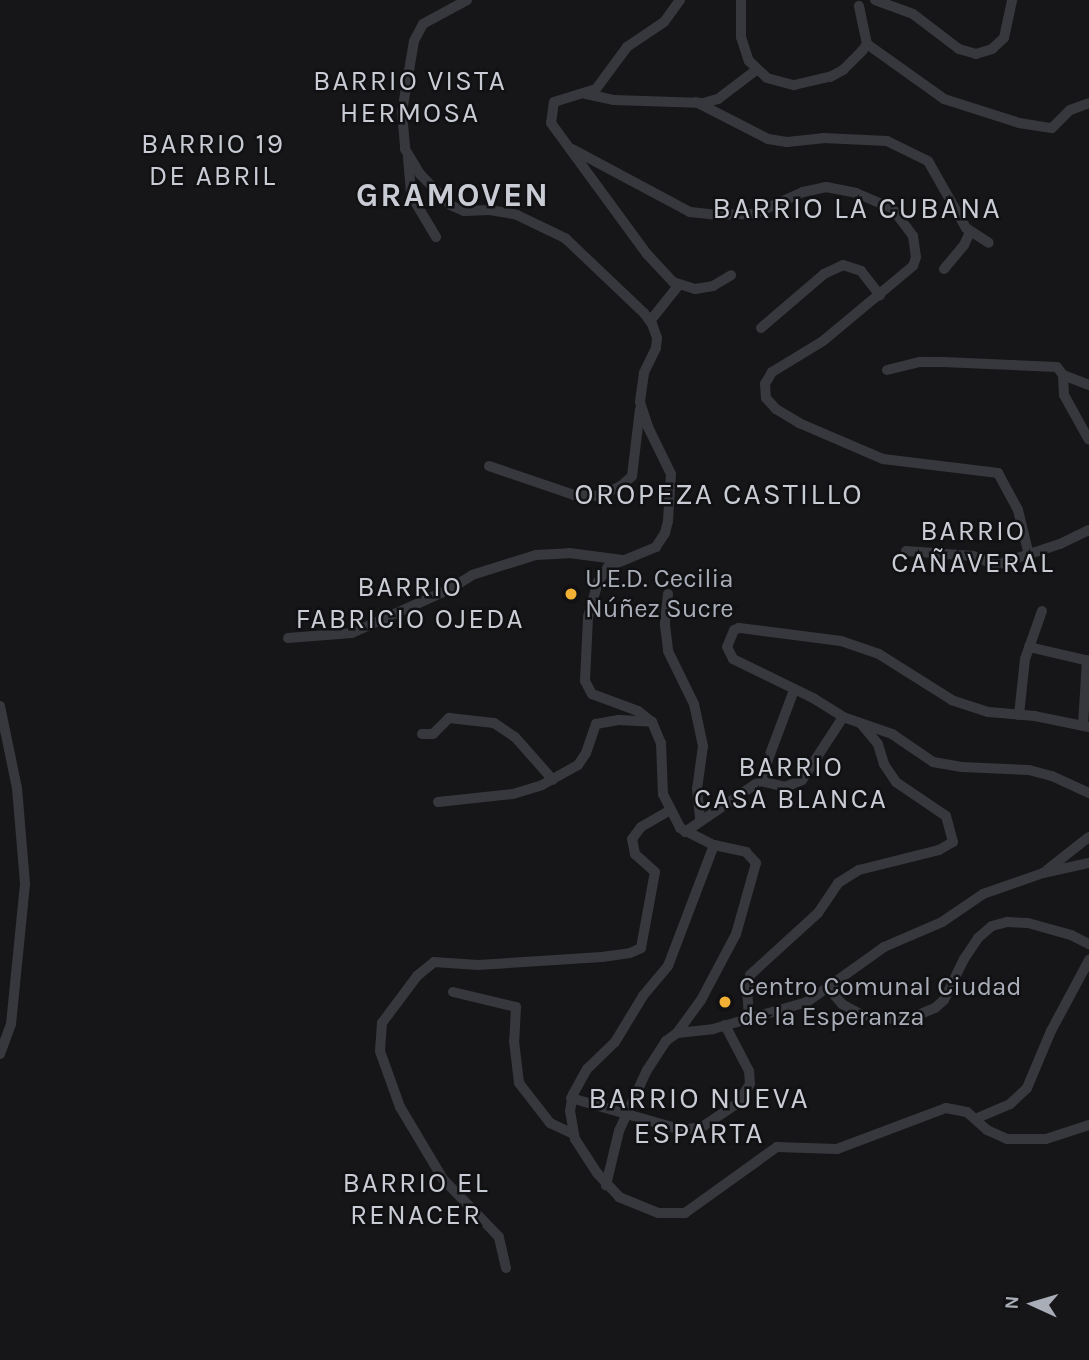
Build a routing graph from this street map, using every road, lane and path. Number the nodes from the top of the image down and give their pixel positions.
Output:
1 (467, 0) edge
2 (681, 0) edge
3 (741, 0) edge
4 (875, 0) edge
5 (1012, 0) edge
6 (858, 2) edge
7 (867, 44) junction
8 (756, 70) junction
9 (586, 94) junction
10 (696, 103) junction
11 (1089, 103) edge
12 (572, 149) junction
13 (408, 155) junction
14 (970, 232) junction
15 (436, 237) dead end
16 (989, 243) dead end
17 (944, 269) dead end
18 (731, 275) dead end
19 (678, 286) junction
20 (880, 295) junction
21 (650, 321) junction
22 (761, 328) dead end
23 (887, 370) dead end
24 (1063, 375) junction
25 (1089, 385) edge
26 (640, 402) junction
27 (1089, 440) edge
28 (489, 466) dead end
29 (1089, 530) edge
30 (906, 551) dead end
31 (1029, 555) junction
32 (623, 560) junction
33 (668, 594) dead end
34 (1042, 611) dead end
35 (288, 638) dead end
36 (1029, 647) junction
37 (1088, 661) edge
38 (794, 690) junction
39 (0, 706) edge
40 (1019, 715) junction
41 (843, 717) junction
42 (652, 722) junction
43 (861, 724) junction
44 (1086, 726) edge
45 (422, 734) dead end
46 (553, 780) junction
47 (760, 781) junction
48 (1089, 793) edge
49 (438, 802) dead end
50 (669, 811) junction
51 (701, 820) junction
52 (685, 832) junction
53 (1089, 837) edge
54 (714, 845) junction
55 (1089, 863) edge
56 (1043, 873) junction
57 (1089, 944) edge
58 (1089, 960) edge
59 (829, 989) junction
60 (453, 992) dead end
61 (750, 1017) junction
62 (725, 1025) junction
63 (677, 1033) junction
64 (0, 1054) edge
65 (571, 1098) junction
66 (628, 1114) junction
67 (975, 1119) junction
68 (1089, 1125) edge
69 (574, 1134) junction
70 (606, 1185) junction
71 (506, 1268) dead end

1 - 13 street
2 - 9 street
3 - 8 street
4 - 5 street
6 - 7 street
7 - 8 street
7 - 11 street
8 - 10 street
9 - 10 street
9 - 12 street
10 - 14 street
12 - 19 street
12 - 20 street
13 - 15 street
13 - 21 street
14 - 16 street
14 - 17 street
18 - 19 street
19 - 21 street
20 - 22 street
20 - 31 street
21 - 26 street
23 - 24 street
24 - 25 street
24 - 27 street
26 - 28 street
26 - 32 street
29 - 31 street
30 - 31 street
32 - 35 street
32 - 42 street
33 - 51 street
34 - 36 street
36 - 37 street
36 - 40 street
37 - 44 street
38 - 40 street
38 - 41 street
38 - 47 street
39 - 64 street
40 - 44 street
41 - 43 street
41 - 47 street
42 - 46 street
42 - 50 street
43 - 48 street
43 - 61 street
45 - 46 street
46 - 49 street
47 - 51 street
50 - 52 street
50 - 71 street
51 - 52 street
52 - 54 street
53 - 56 street
54 - 63 street
54 - 65 street
55 - 56 street
56 - 59 street
57 - 59 street
58 - 67 street
59 - 61 street
60 - 69 street
61 - 62 street
62 - 63 street
62 - 66 street
63 - 66 street
65 - 66 street
65 - 69 street
66 - 70 street
67 - 68 street
67 - 70 street
69 - 70 street

